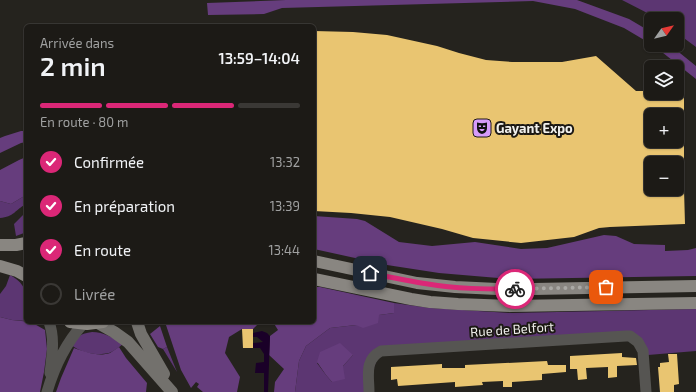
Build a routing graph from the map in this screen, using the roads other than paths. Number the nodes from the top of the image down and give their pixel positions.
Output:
1 (24, 243) edge
2 (0, 245) edge
3 (316, 262) edge
4 (0, 266) edge
5 (24, 275) edge
6 (316, 279) edge
7 (696, 286) edge
8 (696, 303) edge
9 (50, 324) edge
10 (83, 324) edge
11 (102, 324) edge
12 (138, 324) edge
13 (48, 388) edge
14 (172, 392) edge
15 (176, 392) edge
16 (369, 392) edge
17 (646, 392) edge

1 - 2 main road
3 - 7 main road
4 - 5 main road
6 - 8 main road
9 - 13 street
10 - 13 street
11 - 14 street
12 - 15 street
16 - 17 street, Rue de Belfort

